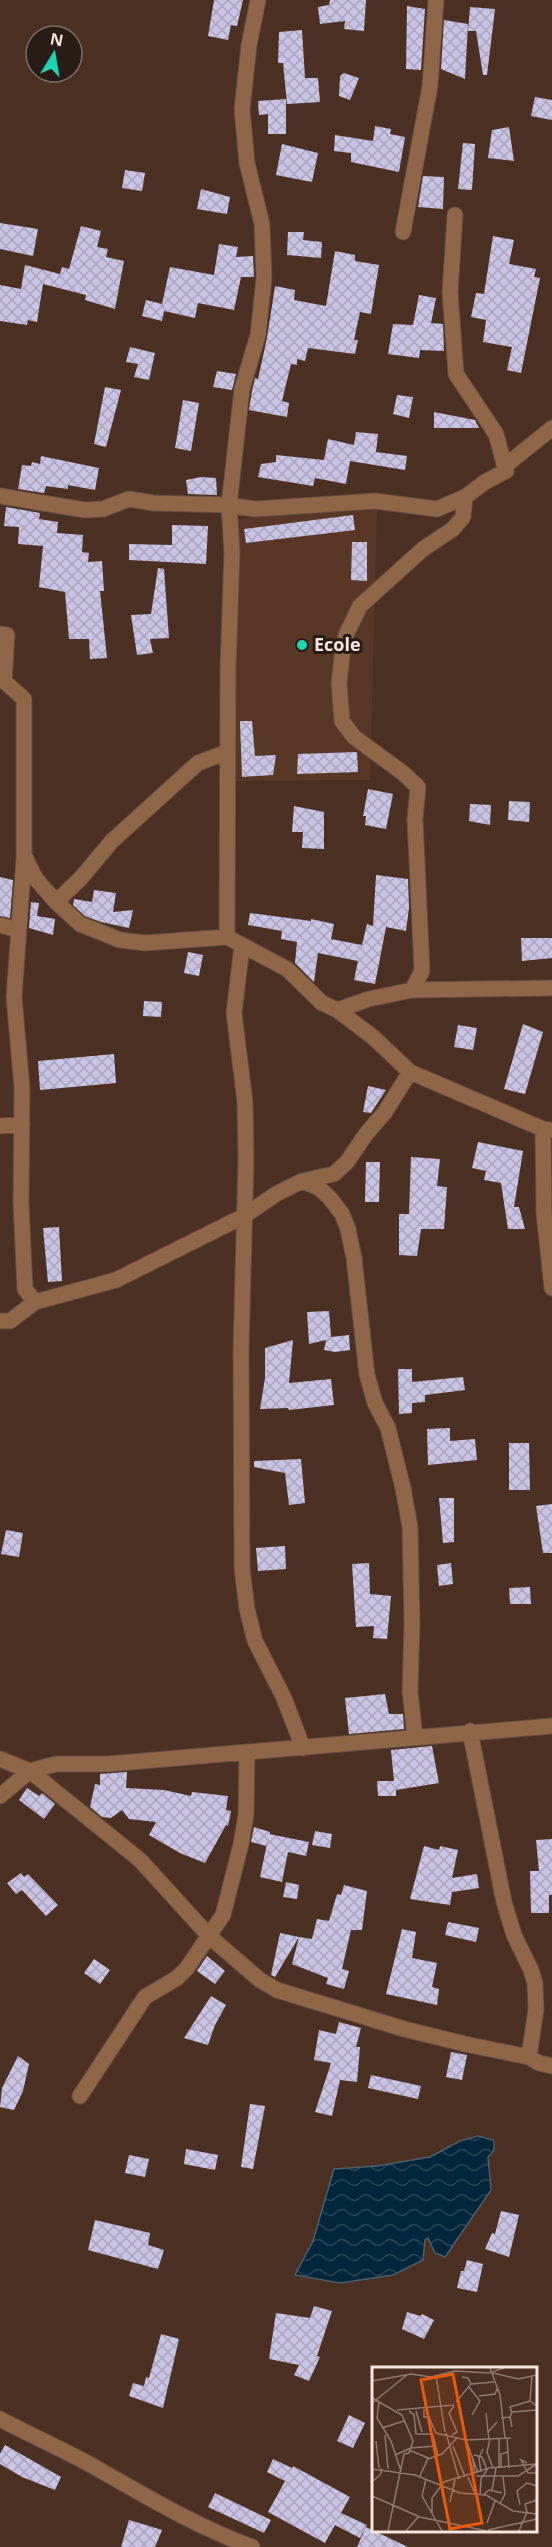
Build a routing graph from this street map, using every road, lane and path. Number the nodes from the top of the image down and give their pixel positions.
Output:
1 (258, 0) edge
2 (436, 0) edge
3 (455, 214) dead end
4 (403, 232) dead end
5 (552, 428) edge
6 (505, 466) junction
7 (0, 496) edge
8 (465, 497) junction
9 (229, 505) junction
10 (0, 633) edge
11 (227, 752) junction
12 (24, 855) junction
13 (56, 902) junction
14 (0, 925) edge
15 (18, 930) junction
16 (227, 938) junction
17 (242, 946) junction
18 (552, 988) edge
19 (412, 990) junction
20 (337, 1010) junction
21 (410, 1072) junction
22 (22, 1124) junction
23 (0, 1125) edge
24 (547, 1130) edge
25 (302, 1182) junction
26 (244, 1216) junction
27 (552, 1288) edge
28 (35, 1302) junction
29 (0, 1321) edge
30 (552, 1726) edge
31 (470, 1731) junction
32 (415, 1737) junction
33 (303, 1748) junction
34 (247, 1752) junction
35 (0, 1759) edge
36 (30, 1771) junction
37 (0, 1796) edge
38 (210, 1937) junction
39 (529, 2056) junction
40 (552, 2066) edge
41 (80, 2096) dead end
42 (0, 2420) edge
43 (252, 2547) edge

1 - 9 street
2 - 4 street
3 - 6 street
5 - 6 street
6 - 8 street
7 - 9 street
8 - 9 street
8 - 19 street
9 - 11 street
10 - 12 street
11 - 13 street
11 - 16 street
12 - 13 street
12 - 15 street
13 - 16 street
14 - 15 street
15 - 22 street
16 - 17 street
17 - 20 street
17 - 26 street
18 - 19 street
19 - 20 street
20 - 21 street
21 - 24 street
21 - 25 street
22 - 23 street
22 - 28 street
24 - 27 street
25 - 26 street
25 - 32 street
26 - 28 street
26 - 33 street
28 - 29 street
30 - 31 street
31 - 32 street
31 - 39 street
32 - 33 street
33 - 34 street
34 - 36 street
34 - 38 street
35 - 36 street
36 - 37 street
36 - 38 street
38 - 39 street
38 - 41 street
39 - 40 street
42 - 43 street

